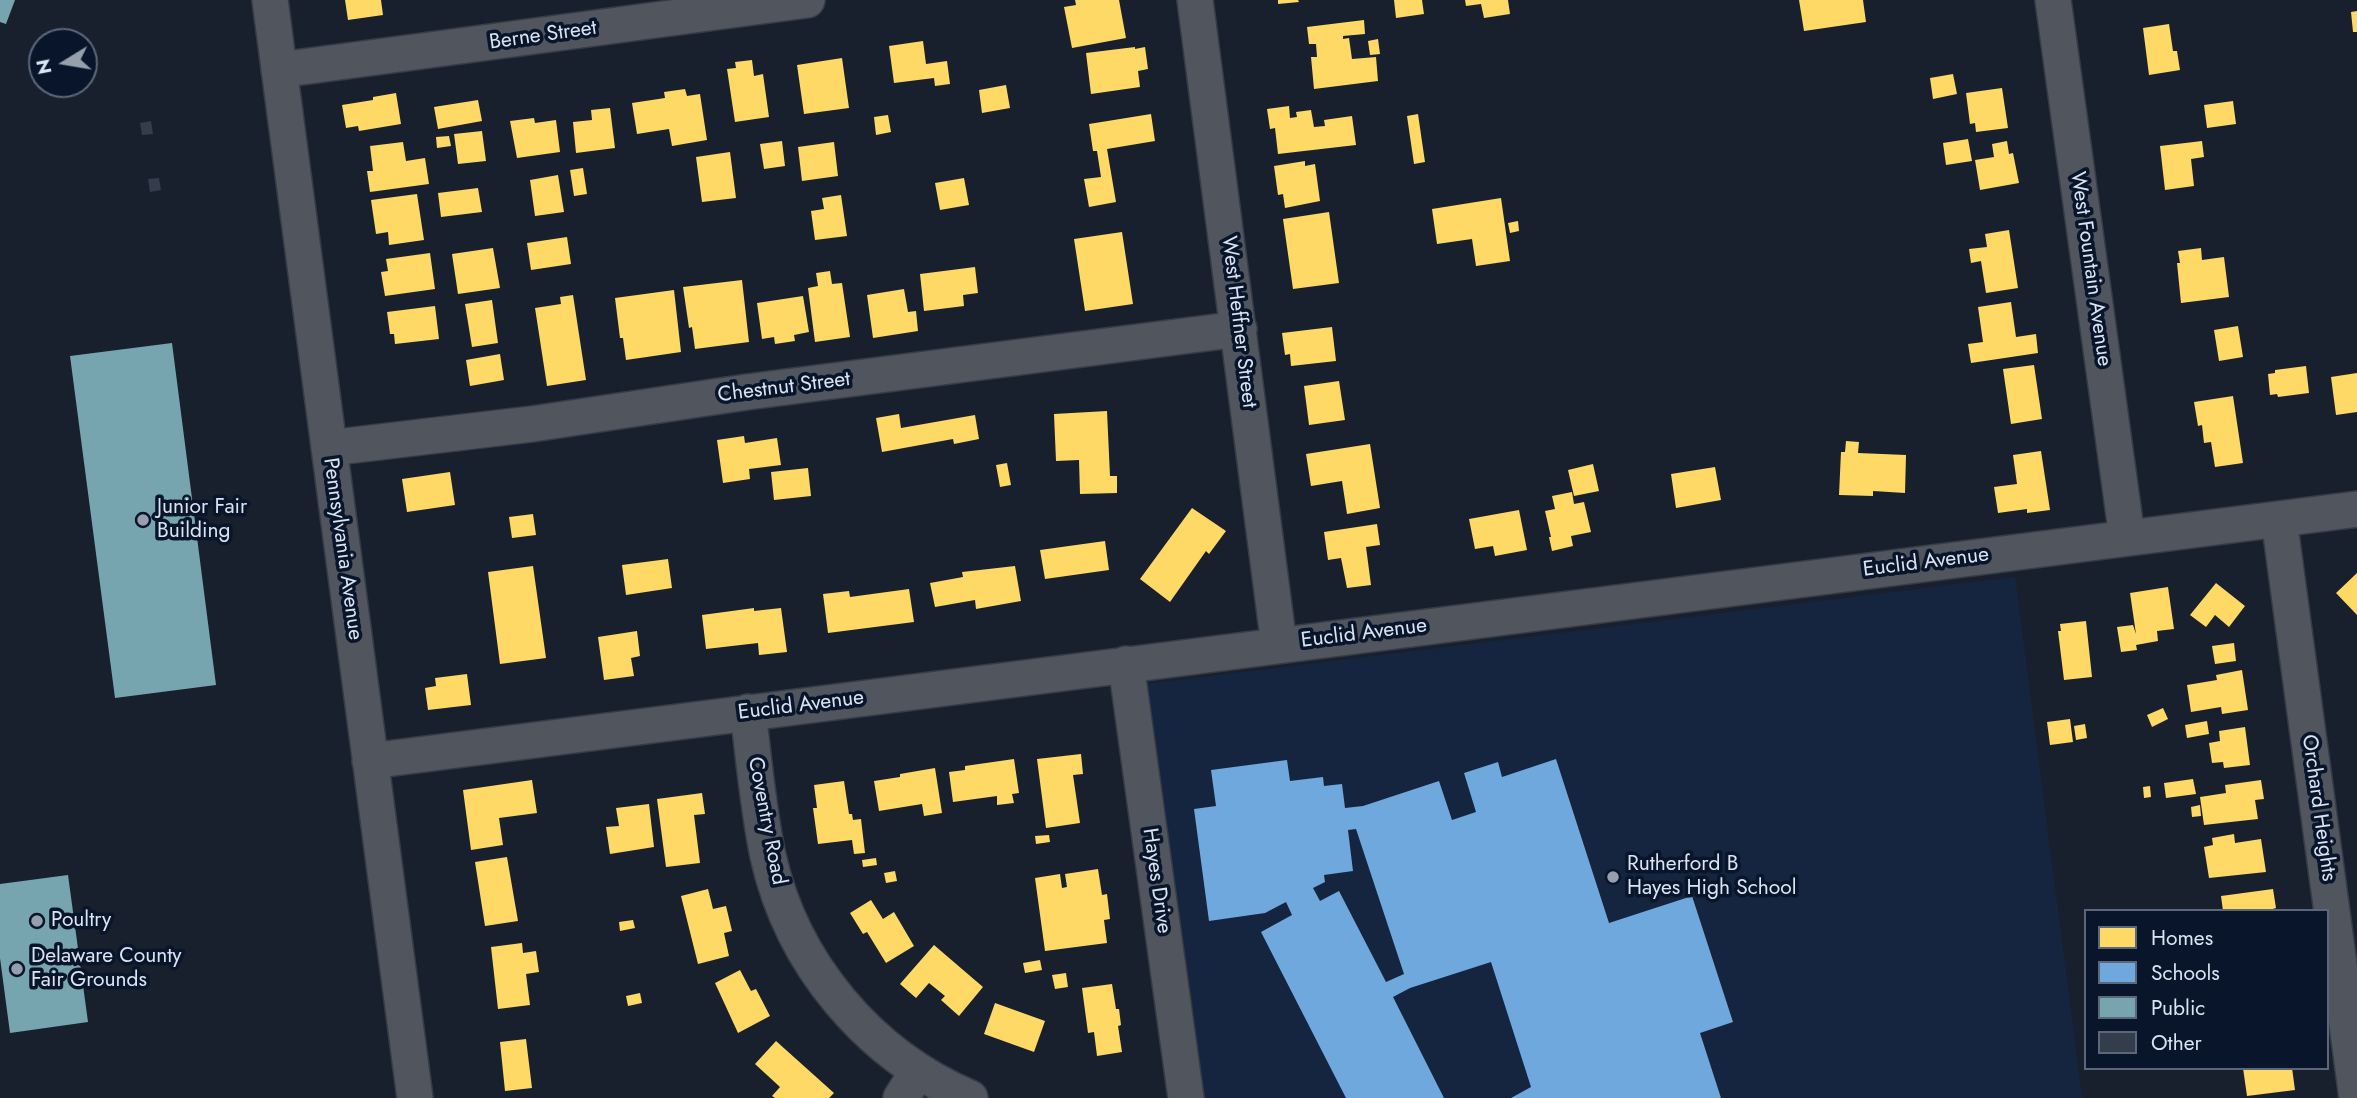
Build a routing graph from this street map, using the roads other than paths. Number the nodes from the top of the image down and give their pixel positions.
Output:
1 (270, 0) edge
2 (807, 0) edge
3 (1195, 0) edge
4 (2053, 0) edge
5 (279, 70) junction
6 (1239, 329) junction
7 (329, 448) junction
8 (2357, 509) edge
9 (2279, 519) junction
10 (2127, 537) junction
11 (1279, 645) junction
12 (1126, 664) junction
13 (748, 712) junction
14 (370, 761) junction
15 (910, 1085) edge
16 (415, 1098) edge
17 (970, 1098) edge
18 (1186, 1098) edge
19 (2357, 1098) edge

1 - 5 street, Pennsylvania Avenue
2 - 5 street, Berne Street
3 - 6 street, West Heffner Street
4 - 10 street, West Fountain Avenue
5 - 7 street, Pennsylvania Avenue
6 - 7 street, Chestnut Street
6 - 11 street, West Heffner Street
7 - 14 street, Pennsylvania Avenue
8 - 9 street, Euclid Avenue
9 - 10 street, Euclid Avenue
9 - 19 street, Orchard Heights
10 - 11 street, Euclid Avenue
11 - 12 street, Euclid Avenue
12 - 13 street, Euclid Avenue
12 - 18 street, Hayes Drive
13 - 14 street, Euclid Avenue
13 - 15 street, Coventry Road
14 - 16 street, Pennsylvania Avenue
15 - 17 street, Coventry Road

